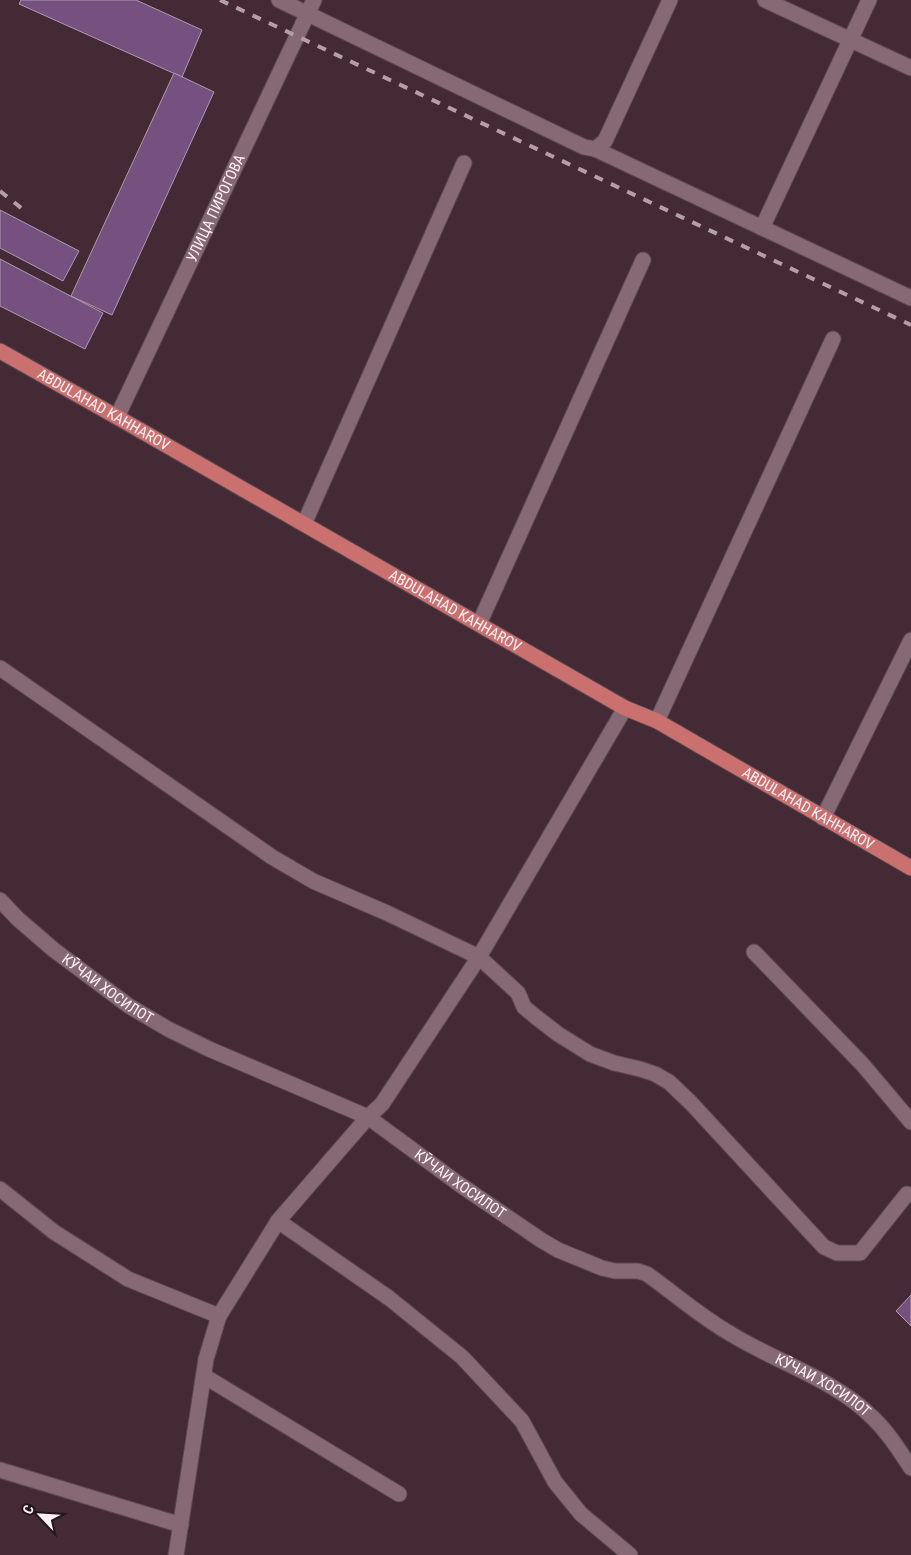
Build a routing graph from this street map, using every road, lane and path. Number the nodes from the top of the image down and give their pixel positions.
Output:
1 (279, 0) edge
2 (314, 0) edge
3 (670, 0) edge
4 (765, 0) edge
5 (869, 0) edge
6 (308, 14) junction
7 (850, 40) junction
8 (911, 68) edge
9 (595, 149) junction
10 (464, 163) dead end
11 (762, 228) junction
12 (643, 260) dead end
13 (911, 298) edge
14 (833, 339) dead end
15 (0, 351) edge
16 (117, 416) junction
17 (304, 524) junction
18 (479, 624) junction
19 (911, 640) edge
20 (0, 668) edge
21 (625, 708) junction
22 (657, 721) junction
23 (823, 818) junction
24 (911, 868) edge
25 (0, 900) edge
26 (754, 952) dead end
27 (479, 957) junction
28 (368, 1117) junction
29 (911, 1122) edge
30 (0, 1189) edge
31 (910, 1193) edge
32 (278, 1221) junction
33 (219, 1316) junction
34 (204, 1376) junction
35 (911, 1468) edge
36 (0, 1470) edge
37 (398, 1494) dead end
38 (181, 1525) junction
39 (176, 1555) edge
40 (630, 1555) edge

1 - 6 street
2 - 6 street, УЛИЦА ПИРОГОВА
3 - 9 street
4 - 7 street
5 - 7 street
6 - 9 street
6 - 16 street, УЛИЦА ПИРОГОВА
7 - 8 street
7 - 11 street
9 - 11 street
10 - 17 street
11 - 13 street
12 - 18 street
14 - 22 street
15 - 16 main road, ABDULAHAD KAHHAROV
16 - 17 main road, ABDULAHAD KAHHAROV
17 - 18 main road, ABDULAHAD KAHHAROV
18 - 21 main road, ABDULAHAD KAHHAROV
19 - 23 street
20 - 27 street
21 - 22 main road, ABDULAHAD KAHHAROV
21 - 27 street
22 - 23 main road, ABDULAHAD KAHHAROV
23 - 24 main road, ABDULAHAD KAHHAROV
25 - 28 street, КӮЧАИ ХОСИЛОТ
26 - 29 street
27 - 28 street
27 - 31 street
28 - 32 street
28 - 35 street, КӮЧАИ ХОСИЛОТ
30 - 33 street
32 - 33 street
32 - 40 street
33 - 34 street
34 - 37 street
34 - 38 street
36 - 38 street
38 - 39 street

